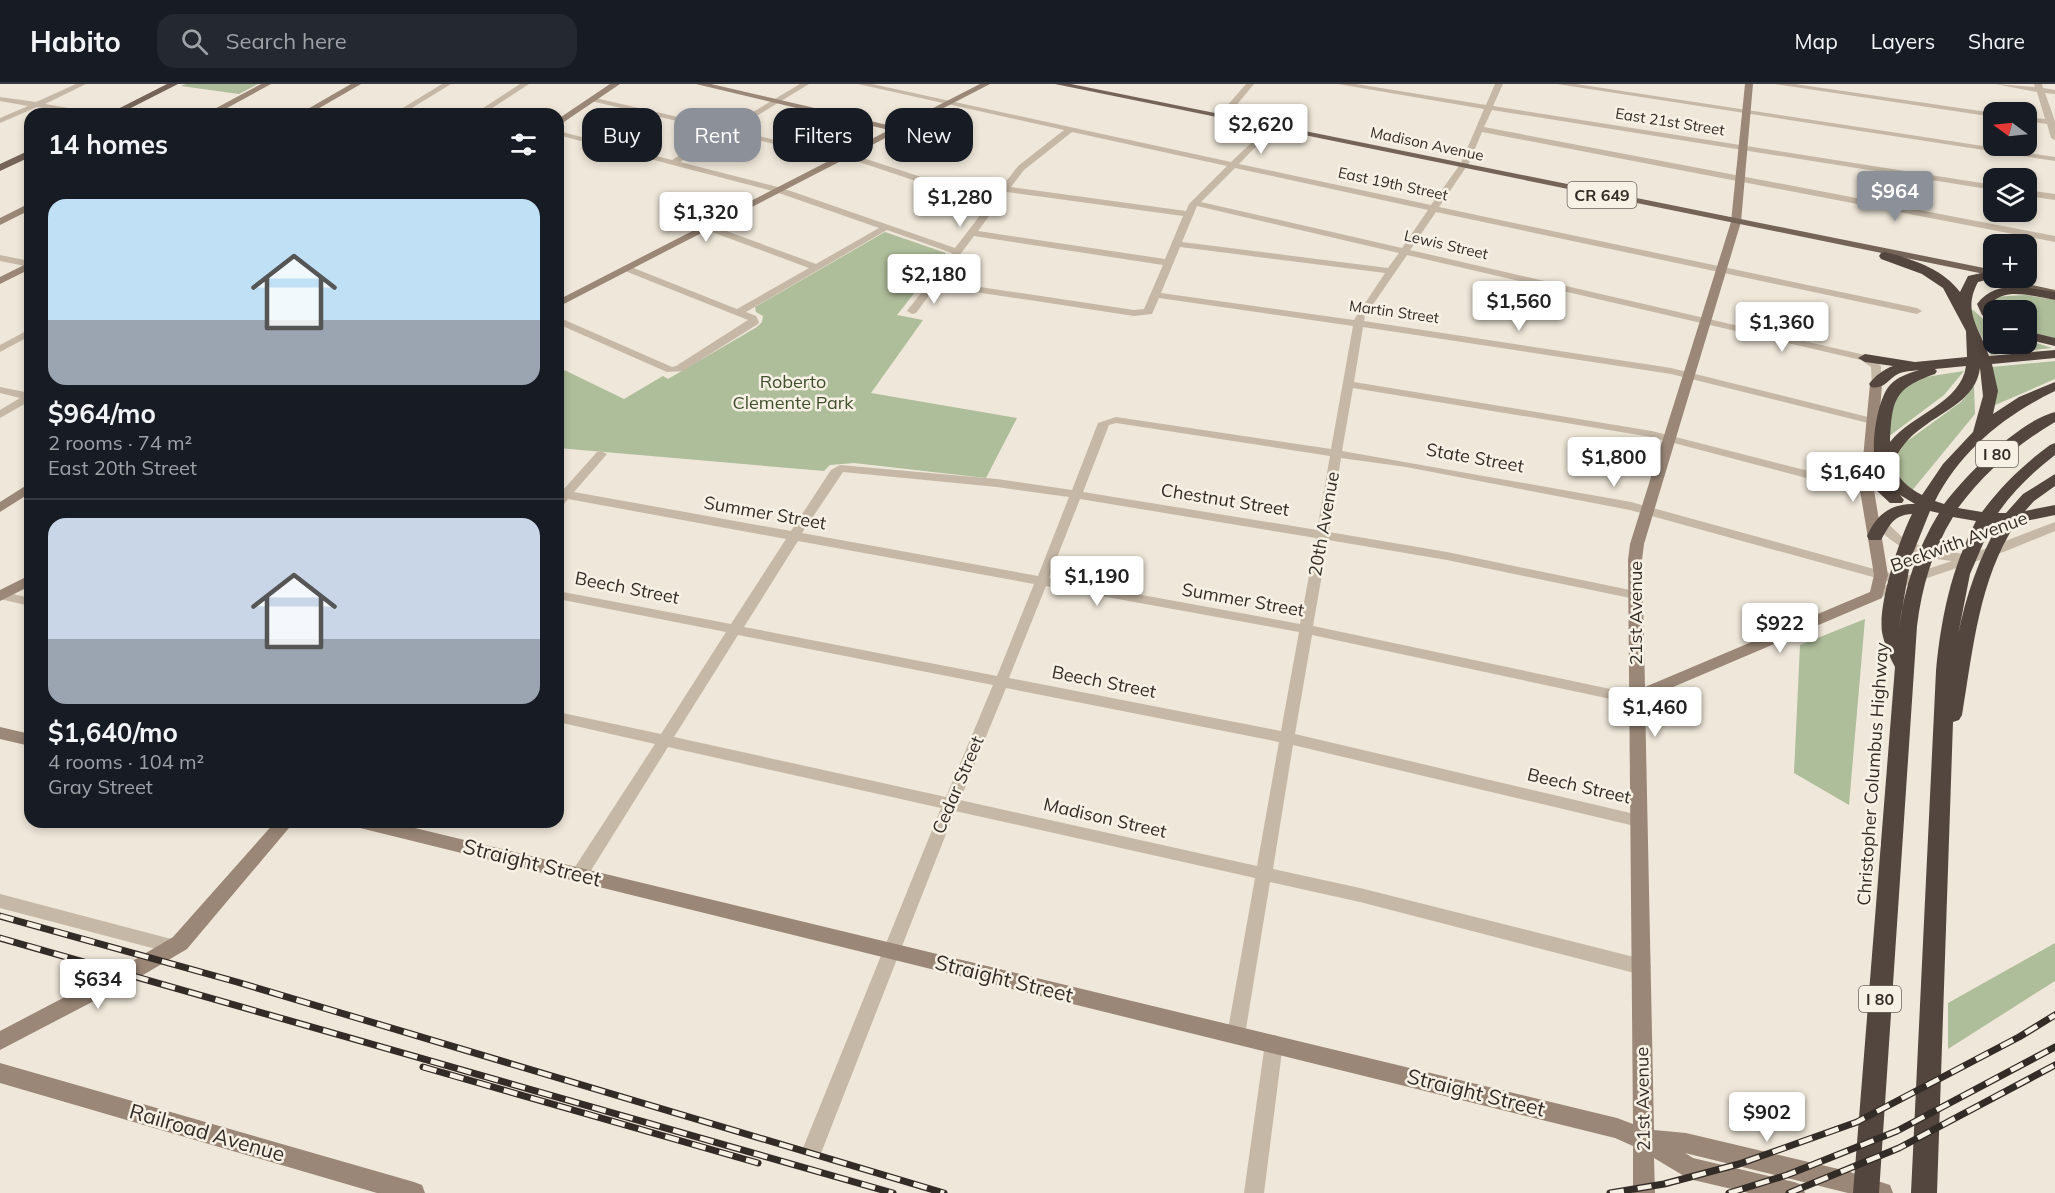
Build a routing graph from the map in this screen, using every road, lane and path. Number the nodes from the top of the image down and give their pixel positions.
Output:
1 (82, 84) edge
2 (174, 84) edge
3 (267, 84) edge
4 (357, 84) edge
5 (447, 84) edge
6 (525, 84) edge
7 (615, 84) edge
8 (700, 84) edge
9 (805, 84) edge
10 (862, 84) edge
11 (986, 84) edge
12 (1059, 84) edge
13 (1250, 84) edge
14 (1342, 84) edge
15 (1499, 84) edge
16 (1561, 84) edge
17 (1749, 84) edge
18 (1779, 84) edge
19 (1999, 84) edge
20 (2039, 87) edge
21 (2055, 92) edge
22 (0, 99) edge
23 (594, 99) junction
24 (778, 102) junction
25 (950, 103) junction
26 (37, 105) junction
27 (30, 108) edge
28 (58, 108) edge
29 (124, 108) edge
30 (221, 108) edge
31 (314, 108) edge
32 (407, 108) edge
33 (487, 108) edge
34 (940, 108) edge
35 (1489, 108) junction
36 (24, 111) edge
37 (761, 112) edge
38 (1746, 112) junction
39 (1983, 113) edge
40 (1222, 117) junction
41 (674, 118) edge
42 (564, 119) edge
43 (0, 121) edge
44 (2037, 121) edge
45 (2053, 123) edge
46 (885, 127) edge
47 (1270, 127) junction
48 (1071, 129) junction
49 (1480, 129) junction
50 (564, 135) edge
51 (2055, 138) edge
52 (1743, 148) junction
53 (24, 156) edge
54 (2055, 159) edge
55 (834, 162) edge
56 (866, 162) edge
57 (673, 163) joint
58 (1233, 165) junction
59 (1462, 167) junction
60 (0, 168) edge
61 (1740, 179) junction
62 (1983, 186) edge
63 (1006, 189) junction
64 (780, 190) junction
65 (2037, 195) edge
66 (2055, 197) edge
67 (1195, 203) junction
68 (995, 204) junction
69 (1433, 208) junction
70 (24, 209) edge
71 (1188, 214) junction
72 (0, 222) edge
73 (1736, 222) junction
74 (707, 227) junction
75 (886, 227) junction
76 (974, 233) junction
77 (1789, 233) junction
78 (2055, 239) edge
79 (1177, 244) junction
80 (1404, 251) junction
81 (958, 252) junction
82 (1885, 256) junction
83 (0, 258) edge
84 (1170, 262) junction
85 (24, 263) edge
86 (24, 267) edge
87 (816, 267) junction
88 (628, 269) junction
89 (1721, 270) junction
90 (1390, 271) junction
91 (1983, 273) edge
92 (1977, 277) junction
93 (1983, 277) edge
94 (0, 281) edge
95 (935, 283) junction
96 (2037, 285) edge
97 (2037, 286) edge
98 (2055, 291) edge
99 (1156, 295) junction
100 (1987, 300) edge
101 (564, 301) edge
102 (912, 311) dead end
103 (1917, 311) dead end
104 (1963, 311) junction
105 (737, 313) junction
106 (1706, 320) junction
107 (1359, 322) junction
108 (564, 323) edge
109 (24, 335) edge
110 (2037, 338) edge
111 (2055, 342) edge
112 (0, 349) edge
113 (2055, 354) edge
114 (1866, 358) junction
115 (1980, 362) junction
116 (1958, 364) junction
117 (1926, 365) junction
118 (1689, 375) junction
119 (1349, 384) junction
120 (1876, 384) junction
121 (2055, 386) edge
122 (0, 390) edge
123 (24, 395) edge
124 (24, 400) edge
125 (0, 415) edge
126 (2055, 416) edge
127 (1872, 421) junction
128 (1104, 423) joint
129 (1977, 434) junction
130 (1670, 438) junction
131 (2055, 448) edge
132 (601, 454) dead end
133 (1336, 454) junction
134 (1876, 467) junction
135 (2055, 479) edge
136 (1867, 490) junction
137 (24, 491) edge
138 (564, 494) edge
139 (1076, 494) junction
140 (564, 498) edge
141 (1923, 503) junction
142 (0, 508) edge
143 (1648, 510) junction
144 (2052, 516) edge
145 (1877, 530) junction
146 (1323, 535) junction
147 (794, 536) junction
148 (1978, 556) junction
149 (1881, 575) junction
150 (1042, 581) junction
151 (1902, 582) junction
152 (24, 583) edge
153 (1635, 595) junction
154 (0, 596) edge
155 (564, 596) edge
156 (1877, 596) junction
157 (24, 601) edge
158 (735, 630) junction
159 (1305, 630) junction
160 (1904, 669) junction
161 (1001, 682) junction
162 (1636, 696) junction
163 (564, 718) edge
164 (0, 733) edge
165 (1289, 738) junction
166 (24, 739) edge
167 (665, 740) junction
168 (1940, 778) junction
169 (951, 803) junction
170 (1639, 820) junction
171 (280, 828) edge
172 (387, 828) edge
173 (1265, 874) junction
174 (579, 875) junction
175 (0, 901) edge
176 (175, 947) junction
177 (890, 951) junction
178 (1642, 967) junction
179 (1236, 1035) junction
180 (0, 1041) edge
181 (1274, 1043) junction
182 (0, 1073) edge
183 (1644, 1140) junction
184 (813, 1148) dead end
185 (372, 1187) edge
186 (414, 1193) edge
187 (1254, 1193) edge
188 (1644, 1193) edge
189 (1794, 1193) edge
190 (1866, 1193) edge
191 (1882, 1193) edge
192 (1924, 1193) edge

1 - 26 street
2 - 29 main road
3 - 30 street
4 - 31 street
5 - 32 street
6 - 33 street
7 - 23 street
8 - 24 street
9 - 24 street
10 - 25 street, East 19th Street
11 - 25 street
12 - 40 main road, Madison Avenue / CR 649
13 - 40 street
14 - 35 street, East 21st Street
15 - 35 street, 20th Avenue
16 - 38 street
17 - 38 street, 21st Avenue
18 - 39 street
19 - 20 street
20 - 21 street
20 - 45 street
22 - 26 street
23 - 41 street
23 - 42 street
24 - 37 street
24 - 46 street
25 - 34 street
25 - 48 street, East 19th Street
26 - 27 street
26 - 28 street
35 - 49 street, 20th Avenue
35 - 52 street, East 21st Street
36 - 43 street
38 - 52 street, 21st Avenue
38 - 54 street
40 - 47 main road, Madison Avenue / CR 649
44 - 45 street
45 - 51 street
47 - 58 street
47 - 59 main road, Madison Avenue / CR 649
48 - 58 street, East 19th Street
48 - 63 street
49 - 59 street, 20th Avenue
49 - 61 street
50 - 57 street
52 - 61 street, 21st Avenue
52 - 62 street, East 21st Street
53 - 60 main road
55 - 64 street
56 - 68 street
57 - 64 street
58 - 67 street
58 - 69 street, East 19th Street
59 - 69 street, 20th Avenue
59 - 73 main road, Madison Avenue / CR 649
61 - 73 street, 21st Avenue
61 - 78 street
63 - 68 street
63 - 71 street
64 - 74 street
64 - 75 street
65 - 66 street
67 - 71 street
67 - 80 street, Lewis Street
68 - 76 street
69 - 80 street, 20th Avenue
69 - 89 street, East 19th Street
70 - 72 street
71 - 79 street
73 - 77 main road, Madison Avenue / CR 649
73 - 89 street, 21st Avenue
74 - 87 street
74 - 88 street
75 - 81 street
75 - 87 street
76 - 81 street
76 - 84 street
77 - 82 main road, Madison Avenue / CR 649
77 - 91 main road, Madison Avenue / CR 649
79 - 84 street
79 - 90 street
80 - 90 street, 20th Avenue
80 - 106 street, Lewis Street
81 - 95 street
82 - 92 main road, Madison Avenue / CR 649
82 - 104 highway
83 - 85 street
84 - 99 street
86 - 94 street
87 - 105 street
88 - 101 street
88 - 105 street
89 - 103 street, East 19th Street
89 - 106 street, 21st Avenue
90 - 107 street, 20th Avenue
92 - 93 highway
92 - 98 main road, Madison Avenue / CR 649
92 - 104 highway
95 - 99 street
95 - 102 street
96 - 98 main road
97 - 98 highway
98 - 100 highway
99 - 107 street, Martin Street
104 - 115 highway
105 - 108 street
106 - 114 street, Lewis Street
106 - 118 street, 21st Avenue
107 - 118 street, Martin Street
107 - 119 street, 20th Avenue
109 - 112 street
110 - 111 highway
113 - 116 highway
114 - 117 highway
114 - 120 street, Beckwith Avenue
115 - 129 highway
115 - 134 highway
116 - 117 highway
116 - 134 highway
117 - 120 highway
118 - 127 street, Martin Street
118 - 130 street, 21st Avenue
119 - 130 street
119 - 133 street, 20th Avenue
120 - 127 street, Beckwith Avenue
121 - 129 highway
122 - 123 street
124 - 125 street
126 - 160 highway, Christopher Columbus Highway / I 80
127 - 134 street, Beckwith Avenue
128 - 133 street, State Street
128 - 139 street, Cedar Street
129 - 141 highway
130 - 136 street
130 - 143 street, 21st Avenue
131 - 168 highway, I 80
132 - 138 street
133 - 143 street, State Street
133 - 146 street, 20th Avenue
134 - 136 street, Beckwith Avenue
134 - 141 highway
134 - 144 highway
135 - 168 highway
136 - 145 street, Beckwith Avenue
137 - 142 street
139 - 146 street, Chestnut Street
139 - 147 street, Chestnut Street
139 - 150 street, Cedar Street
140 - 147 street, Summer Street
141 - 144 highway
141 - 145 highway
141 - 160 highway
143 - 149 street, State Street
143 - 153 street, 21st Avenue
144 - 148 street, Beckwith Avenue
145 - 148 street
145 - 149 street, Beckwith Avenue
146 - 153 street, Chestnut Street
146 - 159 street, 20th Avenue
147 - 150 street, Summer Street
147 - 158 street
148 - 151 street, Beckwith Avenue
149 - 151 street, State Street
149 - 156 street, Beckwith Avenue
150 - 159 street, Summer Street
150 - 161 street, Cedar Street
151 - 156 street, Beckwith Avenue
152 - 154 street
153 - 162 street, 21st Avenue
154 - 157 street
155 - 158 street, Beech Street
156 - 162 street, Beckwith Avenue
158 - 161 street, Beech Street
158 - 167 street
159 - 162 street, Summer Street
159 - 165 street, 20th Avenue
160 - 190 highway, Christopher Columbus Highway / I 80
161 - 165 street, Beech Street
161 - 169 street, Cedar Street
162 - 170 street, 21st Avenue
163 - 167 street, Madison Street
164 - 166 street
165 - 170 street, Beech Street
165 - 173 street, 20th Avenue
167 - 169 street, Madison Street
167 - 174 street
168 - 192 highway, I 80
169 - 173 street, Madison Street
169 - 177 street, Cedar Street
170 - 178 street, 21st Avenue
171 - 176 street
172 - 174 street, Straight Street
173 - 178 street, Madison Street
173 - 179 street, 20th Avenue
174 - 177 street, Straight Street
175 - 176 street
176 - 180 street
177 - 179 street, Straight Street
177 - 184 street, Cedar Street
178 - 183 street, 21st Avenue
179 - 181 street, Straight Street
181 - 183 street, Straight Street
181 - 187 street
182 - 185 street, Railroad Avenue
183 - 188 street, 21st Avenue
183 - 189 street, Straight Street
183 - 191 street, Straight Street
185 - 186 street, Railroad Avenue

